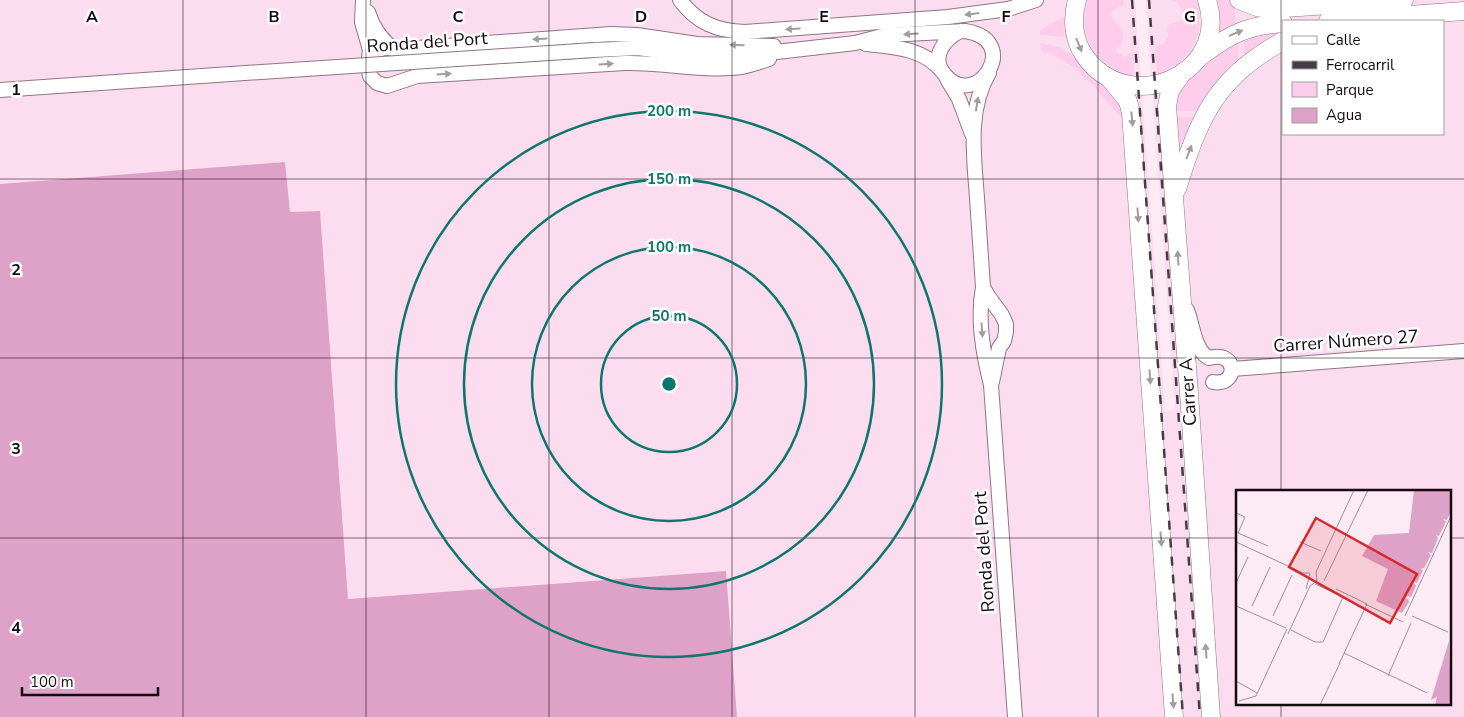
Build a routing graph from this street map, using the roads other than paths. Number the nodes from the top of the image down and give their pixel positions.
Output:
1 (363, 0) edge
2 (1036, 0) edge
3 (1077, 0) edge
4 (1208, 0) edge
5 (1239, 0) edge
6 (1280, 0) edge
7 (1404, 0) edge
8 (683, 4) edge
9 (1302, 7) junction
10 (1326, 9) edge
11 (1464, 12) edge
12 (1334, 20) edge
13 (1349, 20) edge
14 (1282, 23) edge
15 (960, 32) junction
16 (855, 43) junction
17 (1282, 43) edge
18 (803, 48) junction
19 (394, 49) junction
20 (1197, 59) junction
21 (369, 61) junction
22 (1183, 72) junction
23 (989, 73) junction
24 (944, 74) junction
25 (1109, 78) junction
26 (397, 84) junction
27 (0, 90) edge
28 (973, 137) junction
29 (1174, 198) junction
30 (983, 287) junction
31 (1181, 293) junction
32 (1464, 351) edge
33 (1232, 369) junction
34 (991, 385) junction
35 (1189, 393) junction
36 (1015, 717) edge
37 (1174, 717) edge
38 (1212, 717) edge

1 - 19 street
1 - 21 street
2 -> 8 street
3 -> 25 main road
4 - 20 main road
5 - 9 main road
6 - 9 main road
7 - 10 main road
9 - 10 main road
10 - 12 main road
11 - 13 main road
20 -> 14 main road
15 -> 16 street
15 - 23 street
15 - 24 street
16 - 18 street, Ronda del Port
16 - 24 street
29 -> 17 main road
18 -> 19 street
26 -> 18 street
18 - 27 street, Ronda del Port, bridge
19 - 21 street
19 - 26 street
20 - 22 main road
21 - 26 street
22 - 25 main road
22 - 29 main road, Carrer A
23 - 24 street
28 -> 23 street
24 - 28 street
25 -> 37 main road
28 - 30 street, Ronda del Port
31 -> 29 main road, Carrer A
30 -> 34 street, Ronda del Port
30 - 34 street, Ronda del Port
31 - 33 street
31 - 35 main road, Carrer A
32 - 33 street, Carrer Número 27
33 - 35 street
34 - 36 street, Ronda del Port
38 -> 35 main road, Carrer A

